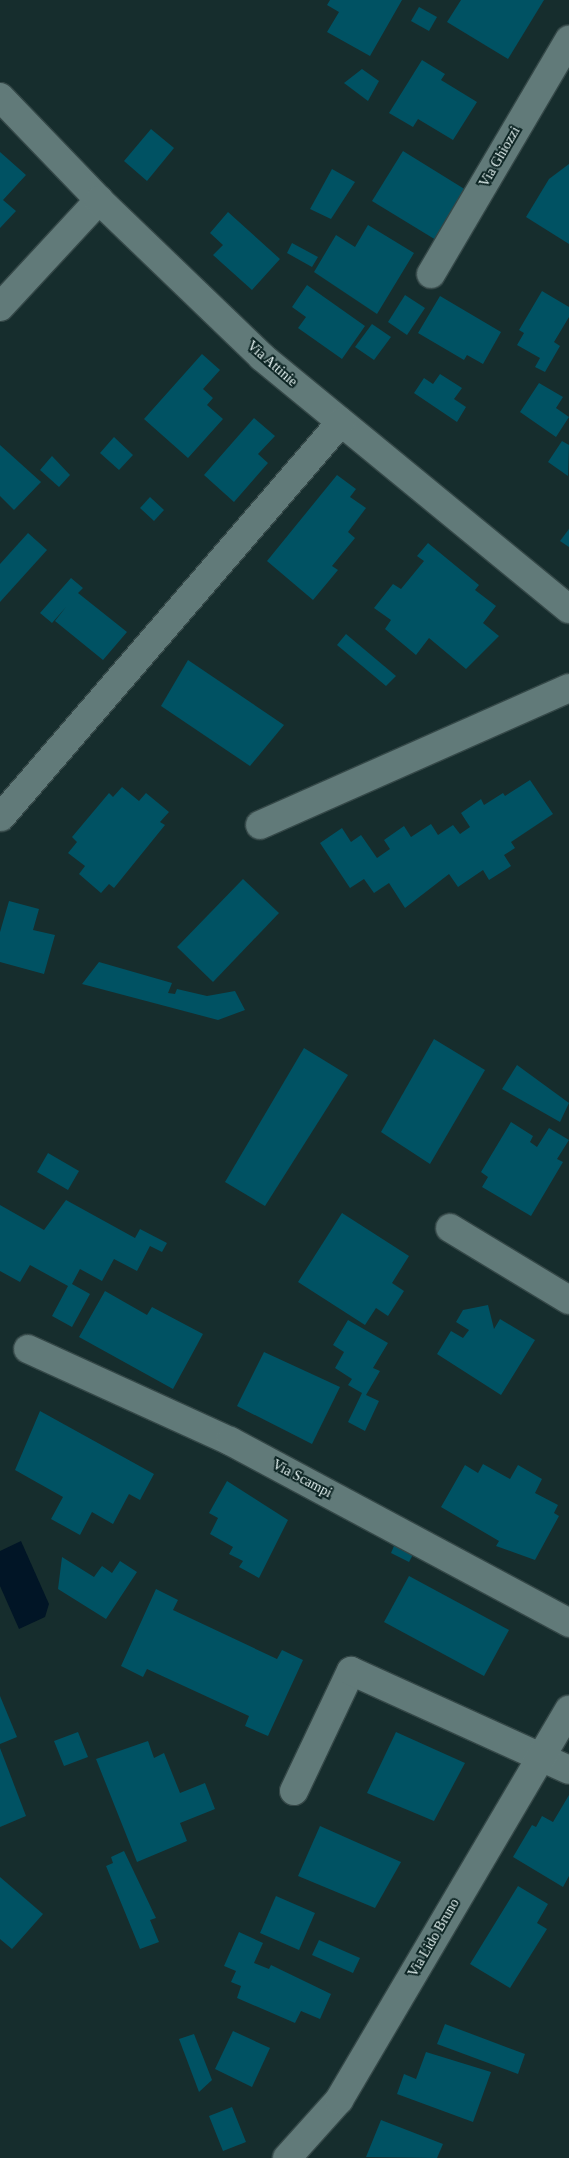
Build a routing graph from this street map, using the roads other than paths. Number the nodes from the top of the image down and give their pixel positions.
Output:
1 (569, 40) edge
2 (0, 97) edge
3 (99, 200) junction
4 (431, 274) dead end
5 (0, 307) edge
6 (341, 422) junction
7 (569, 609) edge
8 (569, 688) edge
9 (1, 817) edge
10 (260, 825) dead end
11 (450, 1228) dead end
12 (569, 1300) edge
13 (28, 1349) dead end
14 (569, 1623) edge
15 (569, 1710) edge
16 (540, 1758) junction
17 (569, 1770) edge
18 (294, 1791) dead end
19 (287, 2158) edge

1 - 4 street, Via Ghiozzi
2 - 3 street, Via Attinie
3 - 5 street
3 - 6 street, Via Attinie
6 - 7 street, Via Attinie
6 - 9 street
8 - 10 street
11 - 12 street
13 - 14 street, Via Scampi
15 - 16 street, Via Lido Bruno
16 - 17 street
16 - 18 street
16 - 19 street, Via Lido Bruno

